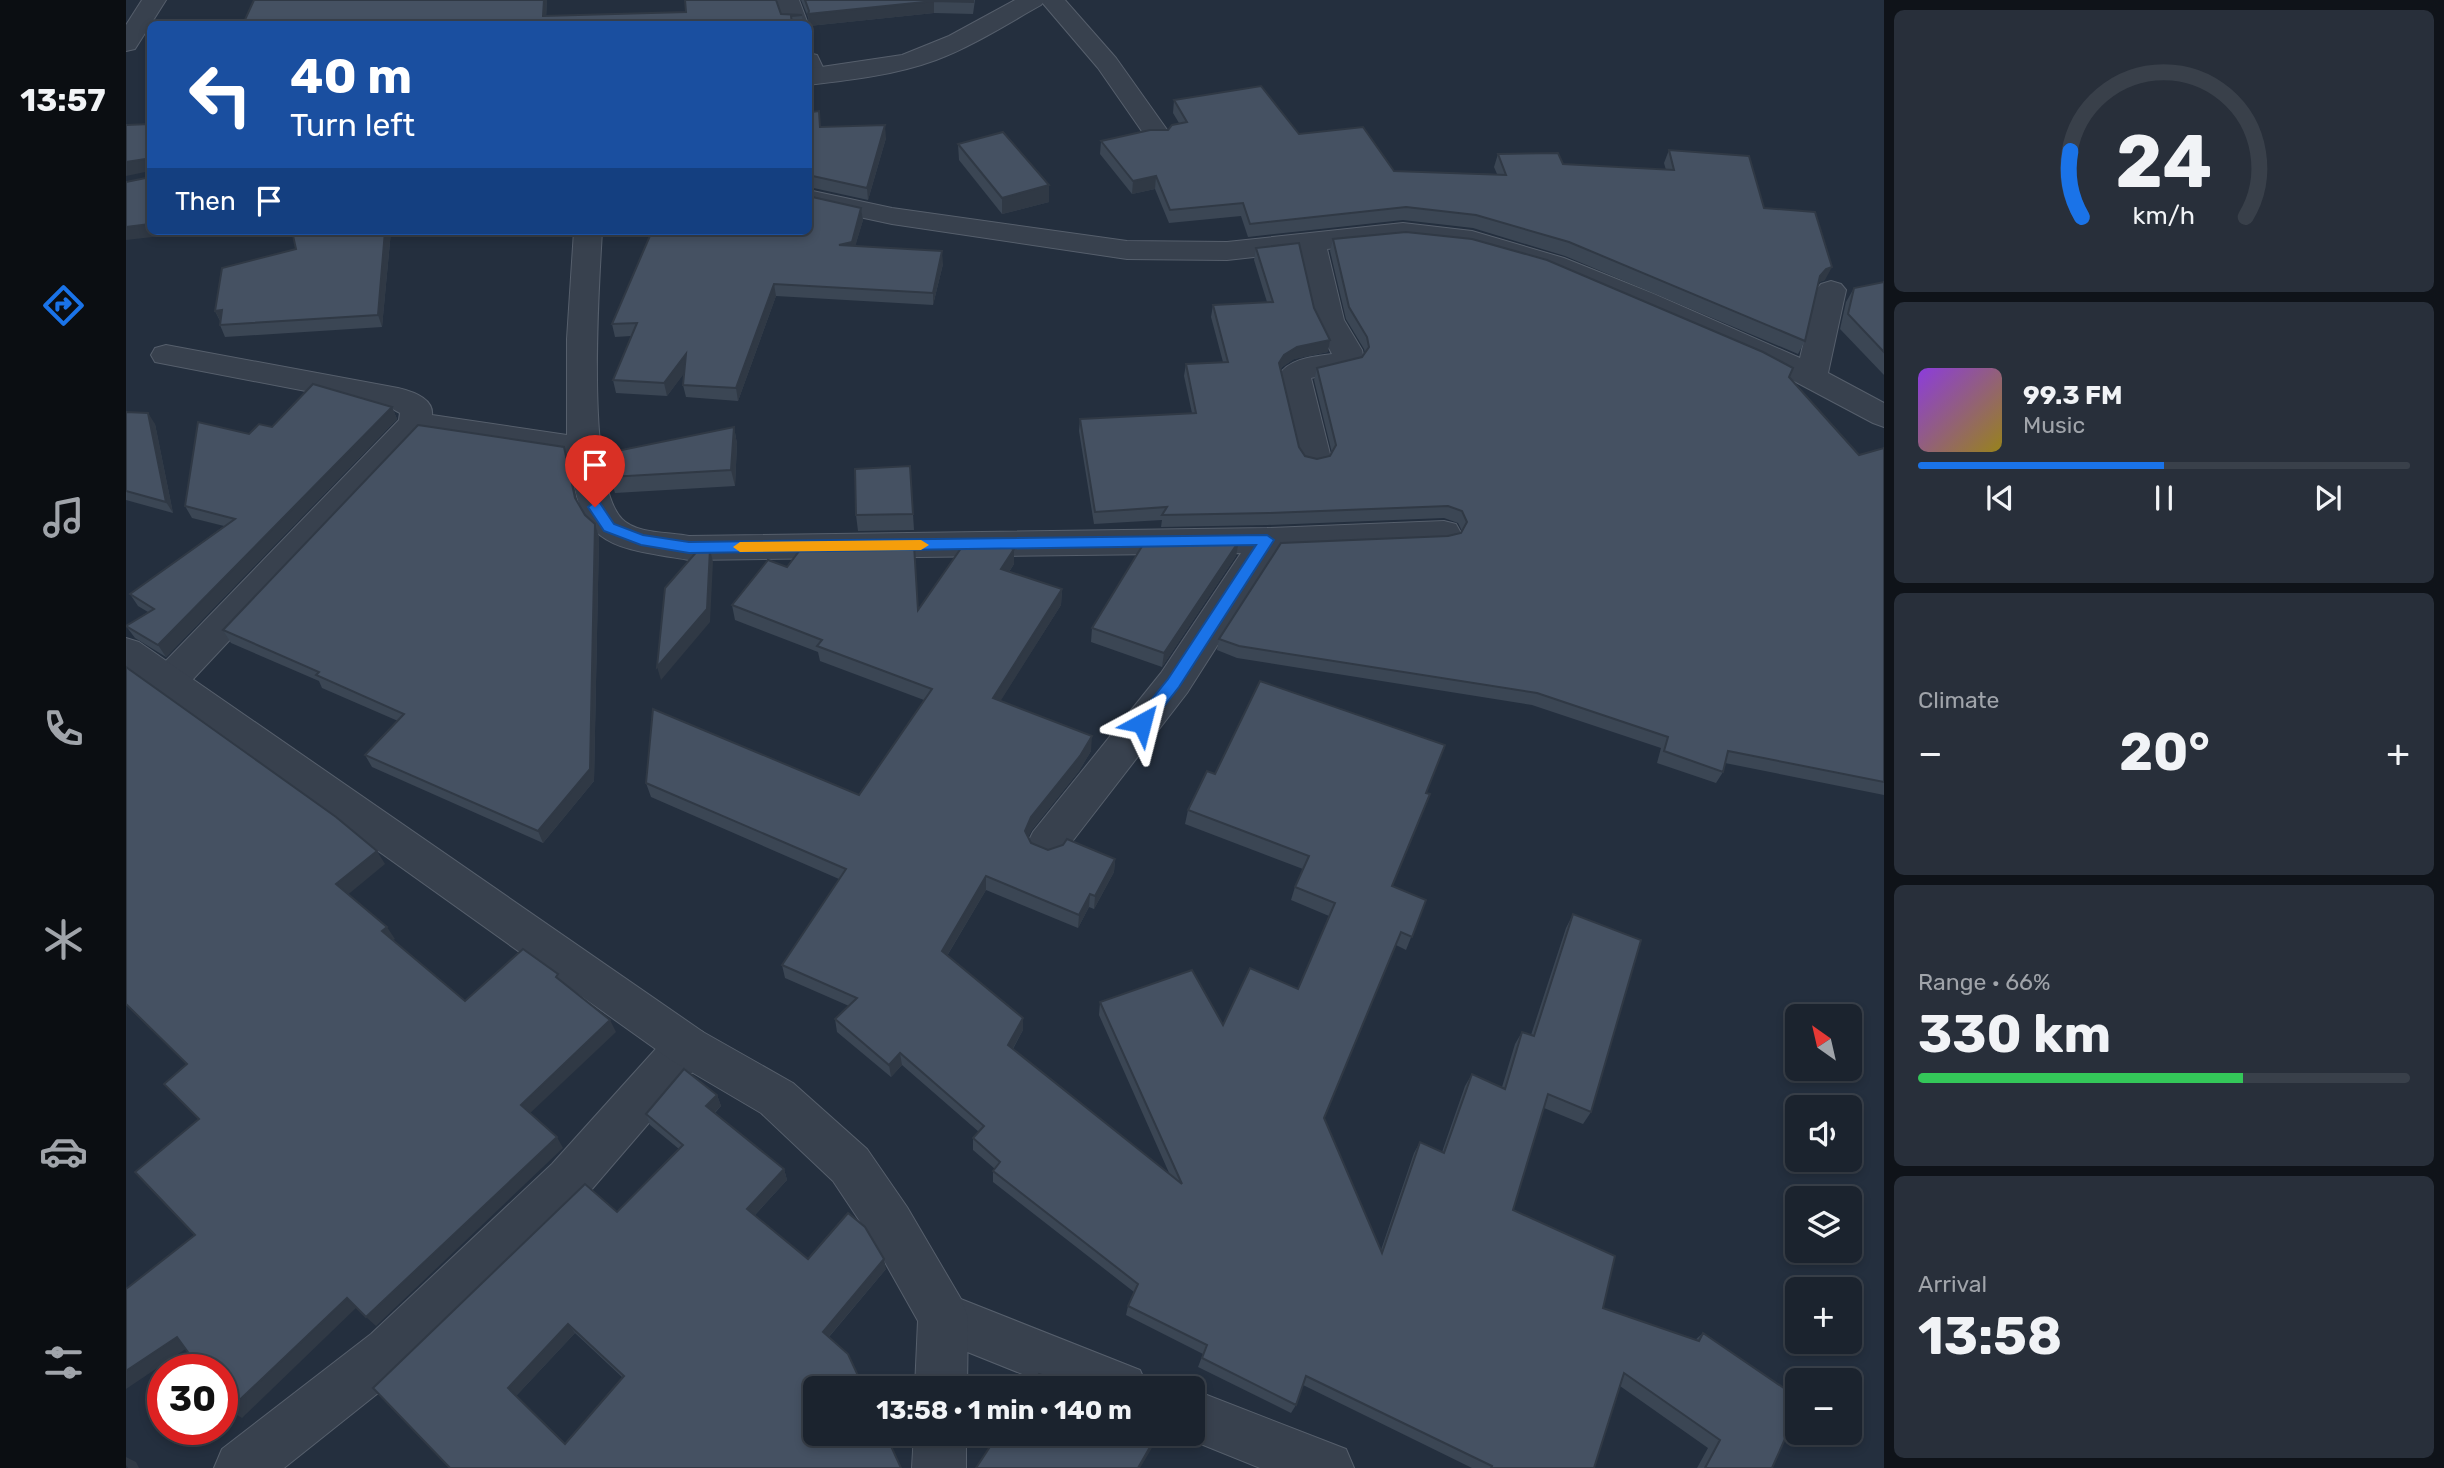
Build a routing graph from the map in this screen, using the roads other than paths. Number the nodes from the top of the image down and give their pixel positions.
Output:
1 (153, 0) edge
2 (787, 0) edge
3 (1032, 0) edge
4 (1052, 0) edge
5 (795, 21) edge
6 (126, 44) edge
7 (812, 71) edge
8 (1157, 134) edge
9 (812, 199) edge
10 (588, 235) edge
11 (1311, 241) junction
12 (1831, 290) dead end
13 (166, 355) dead end
14 (1811, 377) junction
15 (1884, 416) edge
16 (415, 423) junction
17 (584, 448) junction
18 (1315, 458) edge
19 (1444, 533) edge
20 (1267, 540) junction
21 (126, 652) edge
22 (169, 681) junction
23 (1046, 844) dead end
24 (687, 1046) junction
25 (943, 1317) junction
26 (941, 1376) edge
27 (1092, 1376) edge
28 (1205, 1420) edge
29 (940, 1446) edge
30 (241, 1468) edge
31 (939, 1468) edge
32 (1327, 1468) edge

1 - 6 street
2 - 5 street
3 - 7 street
4 - 8 street
9 - 11 street
10 - 17 street
11 - 14 street
11 - 18 street
12 - 14 street
13 - 16 street
14 - 15 street
16 - 17 street
16 - 22 street
17 - 20 street
19 - 20 street
20 - 23 street
21 - 22 street
22 - 24 street
24 - 25 street
24 - 30 street
25 - 26 street
25 - 27 street
28 - 32 street
29 - 31 street

